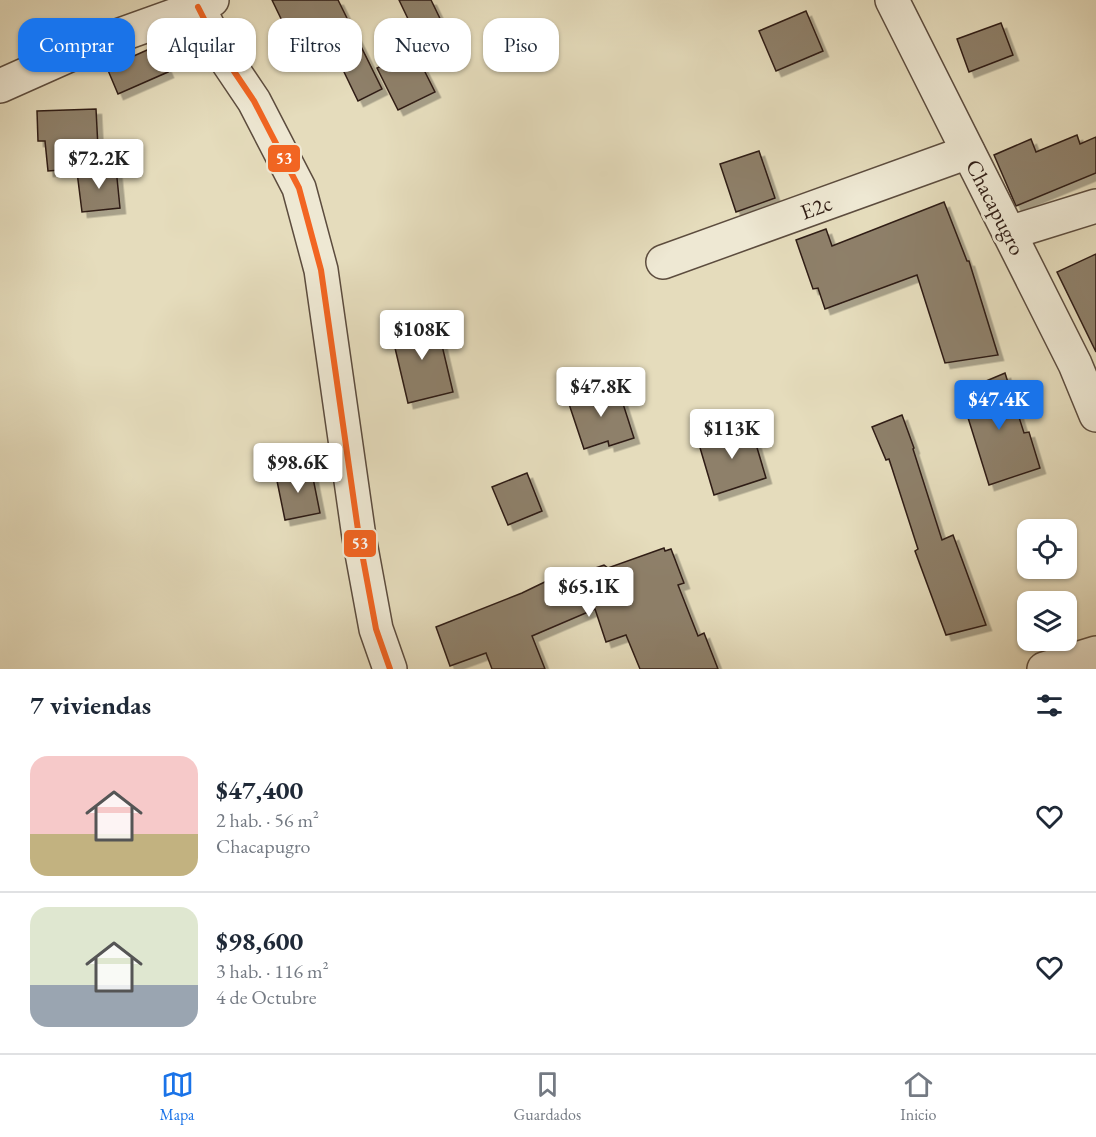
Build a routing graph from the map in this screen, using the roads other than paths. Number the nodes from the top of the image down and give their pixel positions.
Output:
1 (892, 0) edge
2 (205, 4) edge
3 (0, 86) edge
4 (968, 152) junction
5 (1096, 206) edge
6 (1009, 233) junction
7 (663, 262) dead end
8 (1085, 362) edge
9 (1096, 415) edge
10 (1096, 653) edge
11 (390, 669) edge
12 (1044, 669) edge

1 - 4 street, Chacapugro
2 - 3 street
2 - 11 street
4 - 6 street, Chacapugro
4 - 7 street, E2c
5 - 6 street
6 - 8 street, Chacapugro
8 - 9 street, Chacapugro
10 - 12 street

